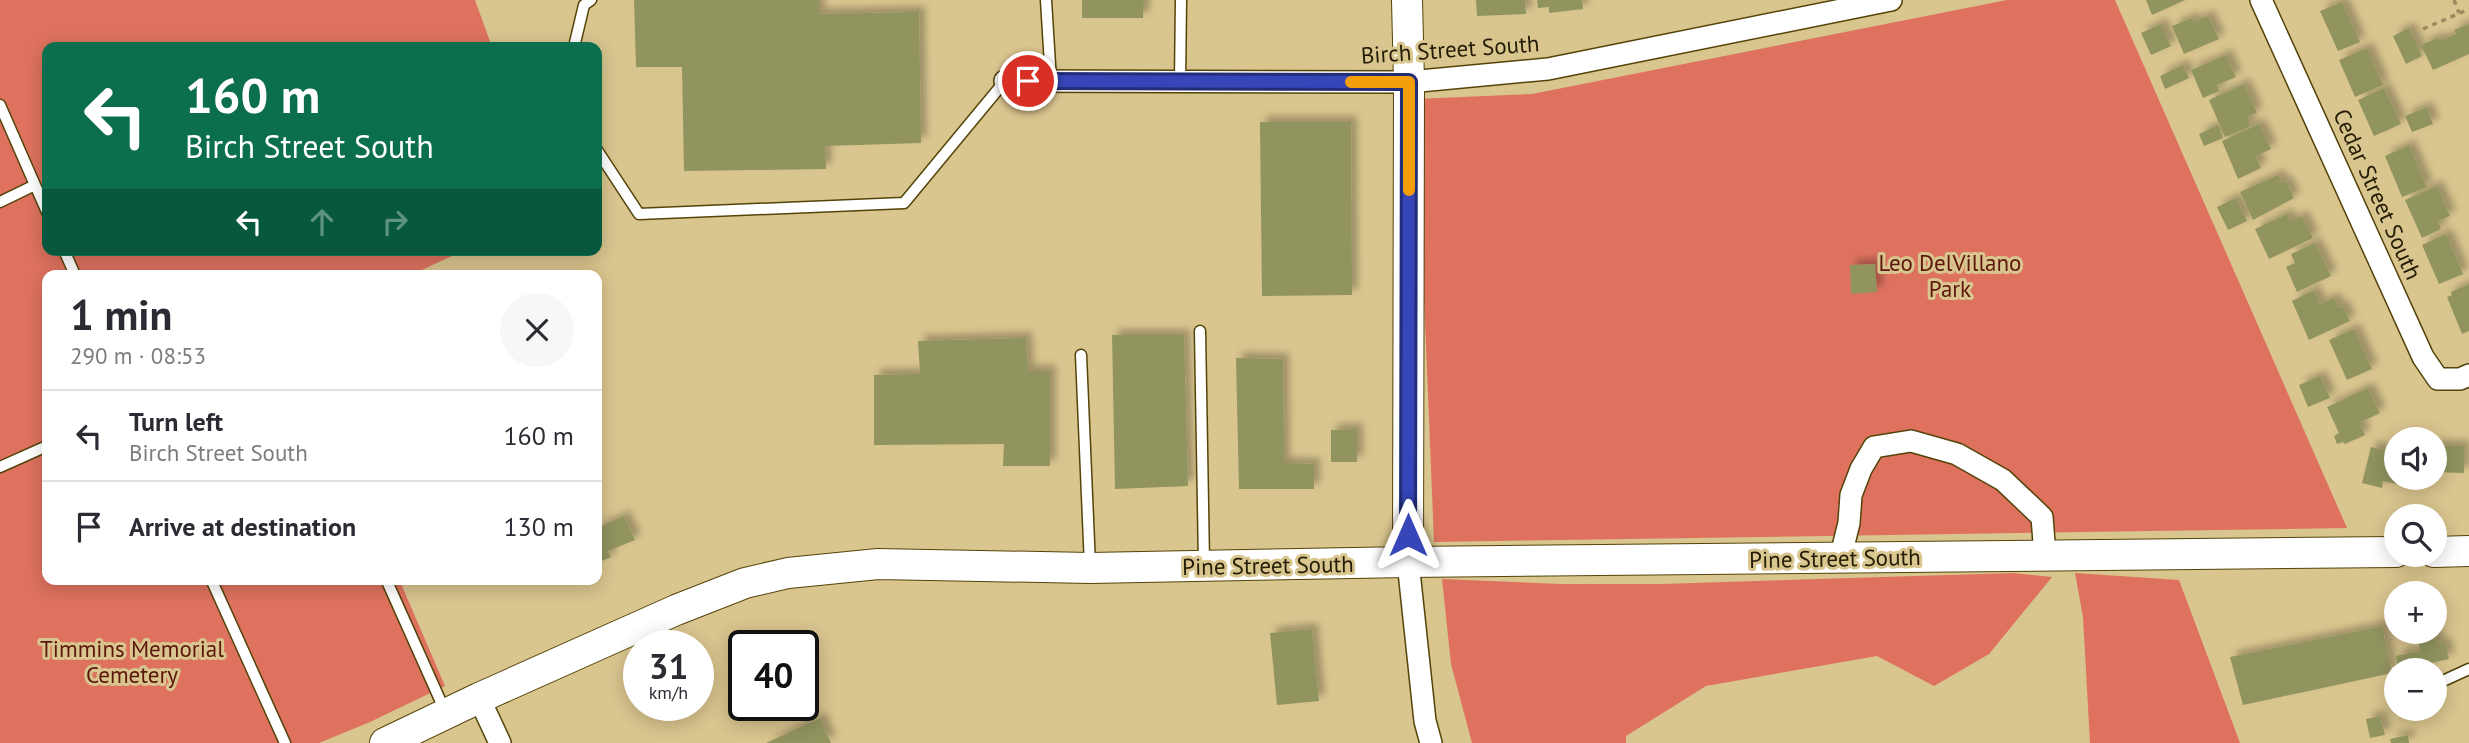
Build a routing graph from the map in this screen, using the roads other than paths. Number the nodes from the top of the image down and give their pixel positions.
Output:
1 (591, 0) edge
2 (1046, 0) edge
3 (1181, 0) edge
4 (1407, 0) edge
5 (1891, 0) edge
6 (2261, 0) edge
7 (1858, 3) edge
8 (575, 42) edge
9 (1005, 81) joint
10 (1051, 81) junction
11 (1180, 82) junction
12 (1409, 82) junction
13 (0, 105) edge
14 (602, 158) edge
15 (36, 185) junction
16 (42, 200) edge
17 (0, 202) edge
18 (1200, 331) dead end
19 (1081, 355) dead end
20 (2469, 375) edge
21 (42, 448) edge
22 (0, 467) edge
23 (2469, 551) edge
24 (2384, 552) edge
25 (2447, 552) edge
26 (2045, 555) junction
27 (1840, 559) junction
28 (1408, 562) junction
29 (1204, 566) junction
30 (1090, 568) junction
31 (214, 585) edge
32 (389, 585) edge
33 (2469, 669) edge
34 (2447, 679) edge
35 (479, 698) junction
36 (447, 715) junction
37 (285, 743) edge
38 (385, 743) edge
39 (500, 743) edge
40 (1431, 743) edge

1 - 8 lane
2 - 10 lane
3 - 11 lane
4 - 12 street
5 - 7 street, Birch Street South
6 - 20 street, Cedar Street South
7 - 12 street, Birch Street South
9 - 10 street, Birch Street South
9 - 14 lane
10 - 11 street, Birch Street South
11 - 12 street, Birch Street South
12 - 28 street
13 - 15 lane
15 - 16 lane
15 - 17 lane
18 - 29 lane
19 - 30 lane
21 - 22 lane
23 - 25 street
24 - 26 street, Pine Street South
26 - 27 street, Pine Street South
26 - 27 street
27 - 28 street, Pine Street South
28 - 29 street, Pine Street South
28 - 40 street
29 - 30 street, Pine Street South
30 - 35 street, Pine Street South
31 - 37 lane
32 - 36 lane
33 - 34 lane
35 - 36 street, Pine Street South
35 - 39 street
36 - 38 street, Pine Street South

